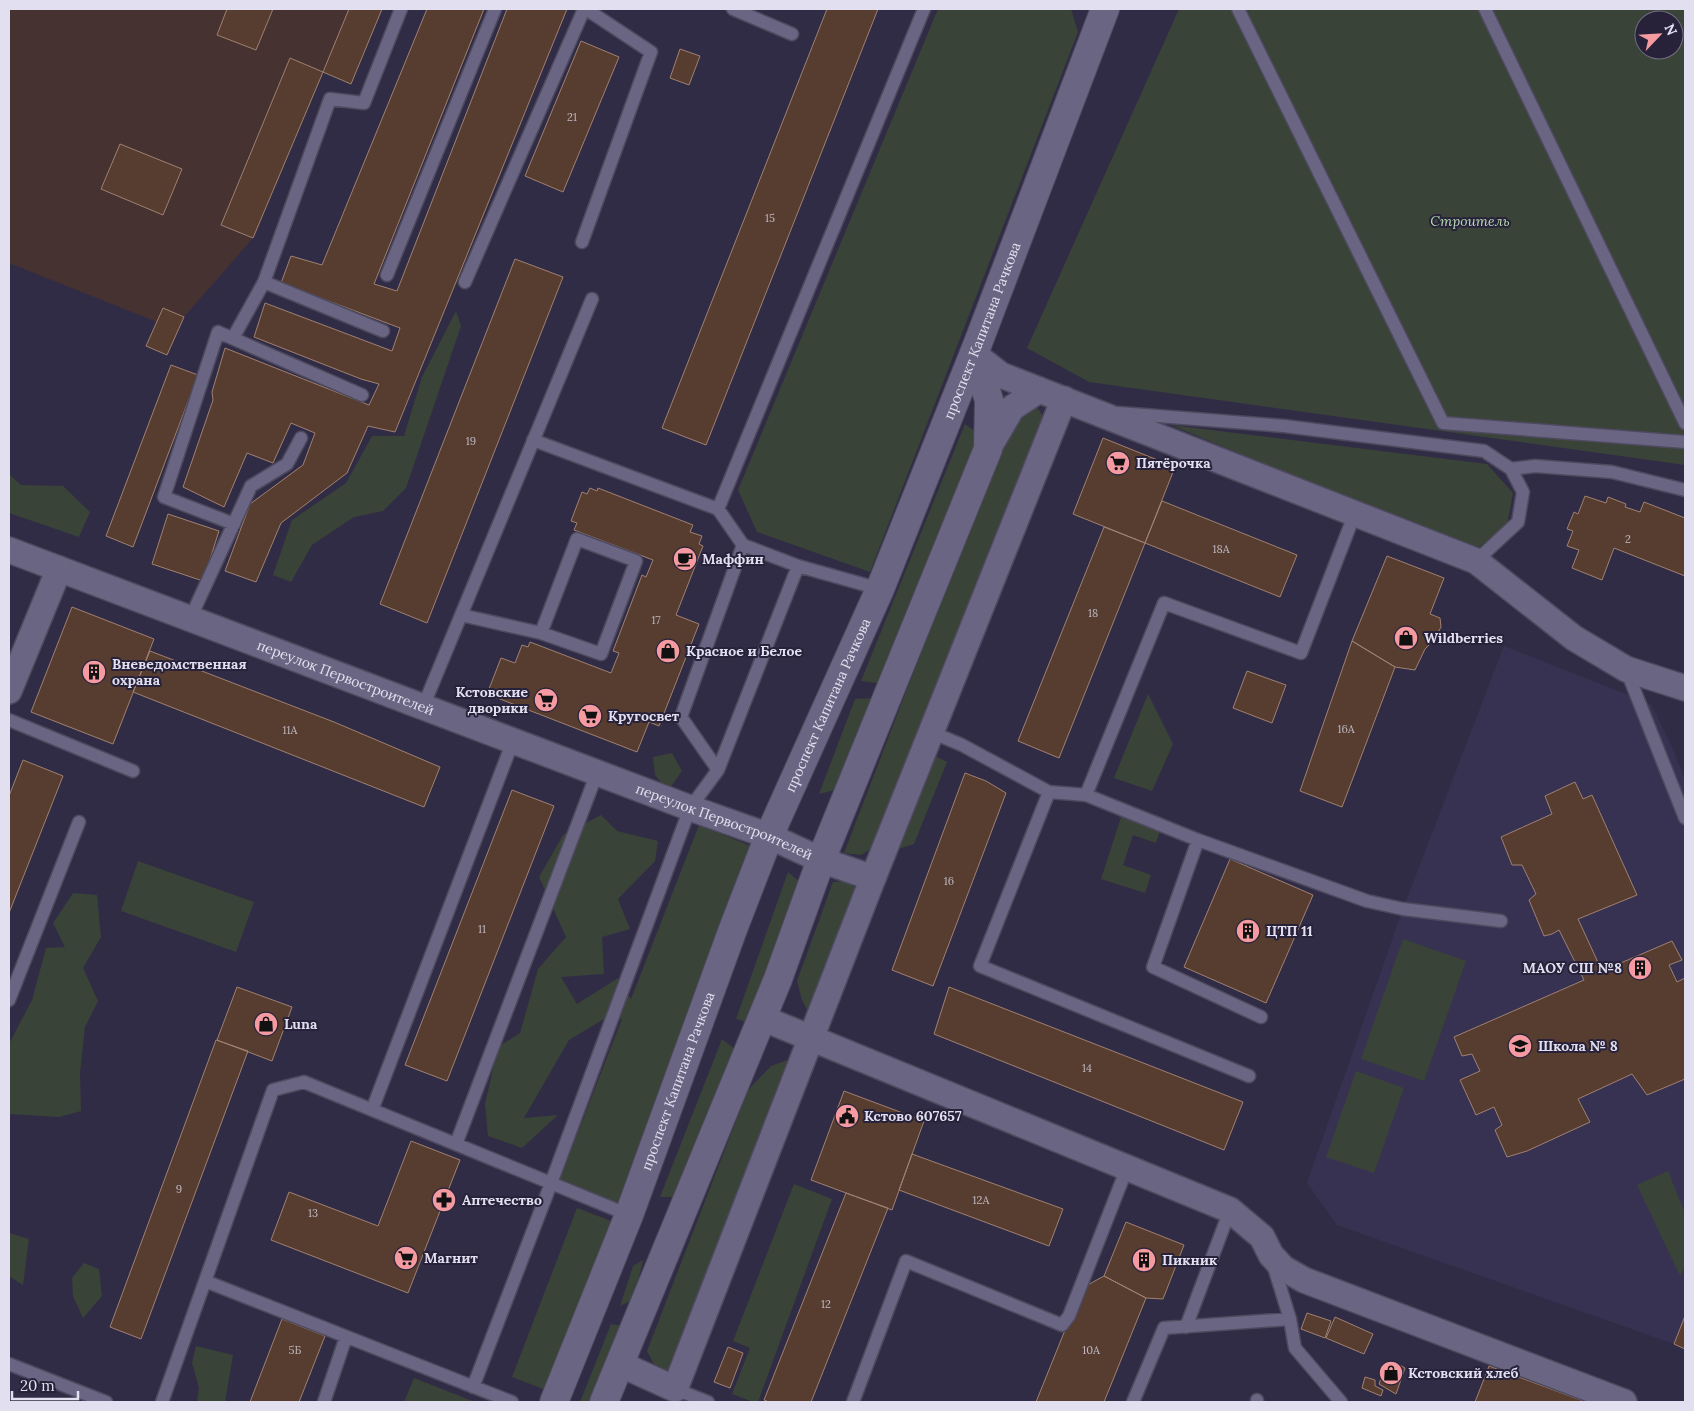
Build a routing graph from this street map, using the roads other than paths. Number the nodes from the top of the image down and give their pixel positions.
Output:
1 (401, 9) edge
2 (496, 9) edge
3 (585, 9) edge
4 (733, 9) edge
5 (924, 9) edge
6 (1238, 9) edge
7 (1485, 9) edge
8 (1104, 10) edge
9 (792, 34) dead end
10 (582, 242) dead end
11 (387, 275) dead end
12 (264, 282) junction
13 (465, 282) dead end
14 (592, 299) dead end
15 (383, 331) dead end
16 (233, 338) junction
17 (974, 354) junction
18 (1039, 390) junction
19 (362, 395) dead end
20 (1064, 399) junction
21 (1094, 411) junction
22 (1685, 423) edge
23 (301, 438) dead end
24 (533, 440) junction
25 (1685, 442) edge
26 (988, 449) junction
27 (1510, 469) junction
28 (1685, 490) edge
29 (718, 509) junction
30 (1355, 513) junction
31 (234, 524) junction
32 (742, 545) junction
33 (9, 550) edge
34 (1476, 561) junction
35 (798, 566) junction
36 (59, 569) junction
37 (880, 589) junction
38 (461, 616) junction
39 (190, 619) junction
40 (541, 634) junction
41 (1626, 669) junction
42 (1685, 688) edge
43 (9, 692) edge
44 (422, 707) junction
45 (9, 720) edge
46 (931, 732) junction
47 (513, 741) junction
48 (718, 770) junction
49 (133, 771) dead end
50 (597, 773) junction
51 (1049, 792) junction
52 (1086, 795) junction
53 (690, 808) junction
54 (1685, 818) edge
55 (78, 822) dead end
56 (769, 836) junction
57 (1198, 840) junction
58 (821, 860) junction
59 (873, 878) junction
60 (1501, 921) dead end
61 (9, 1000) edge
62 (1261, 1017) dead end
63 (762, 1018) junction
64 (811, 1038) junction
65 (1249, 1076) dead end
66 (372, 1110) junction
67 (456, 1144) junction
68 (1127, 1168) junction
69 (550, 1183) junction
70 (1230, 1210) junction
71 (629, 1215) junction
72 (1271, 1254) junction
73 (205, 1281) junction
74 (1290, 1319) junction
75 (1186, 1327) junction
76 (346, 1336) junction
77 (9, 1364) edge
78 (620, 1364) junction
79 (473, 1387) junction
80 (676, 1389) junction
81 (106, 1402) edge
82 (162, 1402) edge
83 (324, 1402) edge
84 (512, 1402) edge
85 (554, 1402) edge
86 (604, 1402) edge
87 (708, 1402) edge
88 (853, 1402) edge
89 (1133, 1402) edge
90 (1341, 1402) edge
91 (1624, 1402) edge

1 - 12 lane
2 - 11 lane
3 - 10 lane
3 - 13 lane
4 - 9 lane
5 - 29 lane
6 - 25 lane
7 - 22 lane
8 - 17 street, проспект Капитана Рачкова
12 - 15 lane
12 - 16 lane
14 - 24 lane
16 - 19 lane
16 - 31 lane
17 - 18 street
17 - 26 street
17 - 37 street, проспект Капитана Рачкова
18 - 20 street
18 - 26 street
20 - 21 street
20 - 46 street
21 - 27 lane
21 - 30 street
23 - 31 lane
24 - 29 lane
24 - 38 lane
26 - 58 street
27 - 28 lane
27 - 34 lane
29 - 32 lane
30 - 34 street
30 - 52 lane
31 - 39 lane
32 - 35 lane
32 - 48 lane
33 - 36 street, переулок Первостроителей
34 - 41 street
35 - 37 lane
35 - 48 lane
36 - 39 street, переулок Первостроителей
36 - 43 street
37 - 56 street, проспект Капитана Рачкова
38 - 40 lane
38 - 44 lane
39 - 44 street, переулок Первостроителей
40 - 40 lane
41 - 42 street
41 - 54 lane
44 - 47 street, переулок Первостроителей
45 - 49 lane
46 - 51 lane
46 - 59 street
47 - 50 street, переулок Первостроителей
47 - 66 lane
48 - 53 lane
50 - 53 street, переулок Первостроителей
50 - 67 lane
51 - 52 lane
51 - 65 lane
52 - 57 lane
53 - 56 street, переулок Первостроителей
53 - 69 lane
55 - 61 lane
56 - 58 street, переулок Первостроителей
56 - 71 street, проспект Капитана Рачкова
57 - 60 lane
57 - 62 lane
58 - 59 street, переулок Первостроителей
58 - 63 street
59 - 64 street
63 - 64 street
63 - 78 street
64 - 68 street
64 - 80 street
66 - 67 lane
66 - 73 lane
67 - 69 lane
68 - 70 street
68 - 88 lane
69 - 71 lane
69 - 79 lane
70 - 72 street
70 - 75 lane
71 - 85 street, проспект Капитана Рачкова
72 - 74 lane
72 - 91 street
73 - 76 lane
73 - 82 lane
74 - 75 lane
74 - 90 lane
75 - 89 lane
76 - 79 lane
76 - 83 lane
77 - 81 lane
78 - 80 street
78 - 86 street
79 - 84 lane
80 - 87 lane

